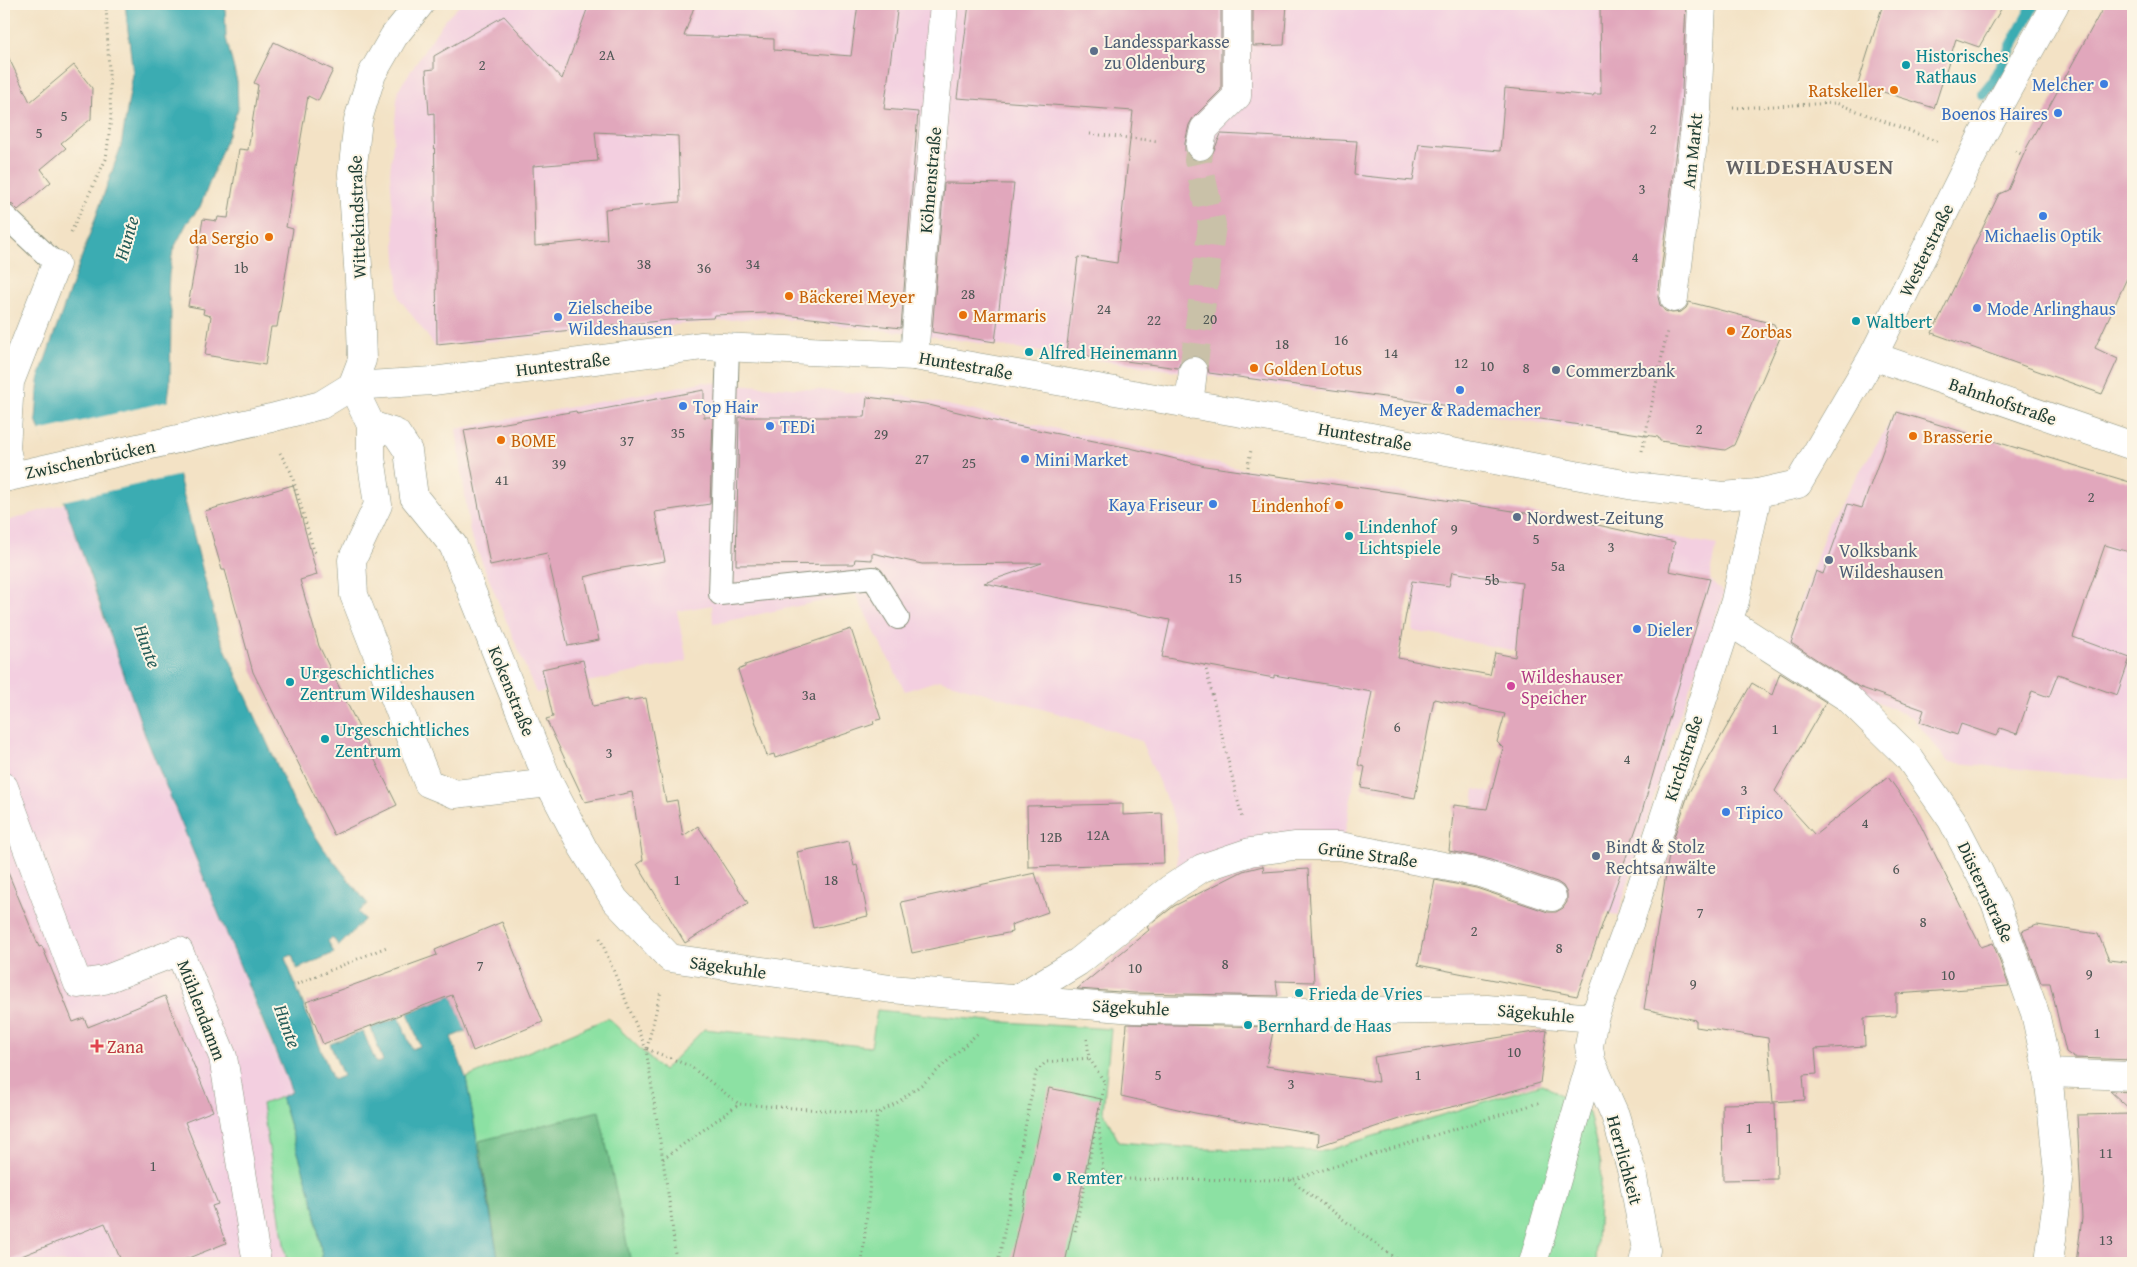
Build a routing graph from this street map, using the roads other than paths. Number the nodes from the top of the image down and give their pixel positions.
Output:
1 (420, 4) edge
2 (944, 4) edge
3 (1238, 4) edge
4 (1702, 4) edge
5 (2055, 4) edge
6 (1200, 146) tunnel mouth
7 (4, 215) edge
8 (56, 264) joint
9 (1674, 298) road end
10 (728, 346) junction
11 (914, 356) junction
12 (1873, 356) junction
13 (1193, 371) tunnel mouth
14 (352, 386) junction
15 (1189, 405) junction
16 (371, 425) junction
17 (176, 440) joint
18 (2133, 446) edge
19 (8, 477) edge
20 (1758, 493) junction
21 (898, 618) dead end
22 (1728, 621) junction
23 (548, 782) junction
24 (4, 787) edge
25 (1552, 897) dead end
26 (670, 958) joint
27 (1015, 1000) junction
28 (1594, 1018) junction
29 (1591, 1061) junction
30 (2048, 1074) junction
31 (2133, 1076) edge
32 (257, 1263) edge
33 (1533, 1263) edge
34 (1643, 1263) edge
35 (2049, 1263) edge

1 - 14 street, Wittekindstraße
2 - 11 street, Köhnenstraße
3 - 6 street
4 - 9 street, Am Markt
5 - 12 street, Westerstraße
7 - 8 lane
8 - 19 street
10 - 11 street, Huntestraße
10 - 14 street, Huntestraße
10 - 21 lane
11 - 15 street, Huntestraße
12 - 18 street, Bahnhofstraße
12 - 20 street, Westerstraße
13 - 15 street
14 - 16 street
14 - 17 street, Huntestraße
15 - 20 street, Huntestraße
16 - 23 street, Kokenstraße
16 - 23 street
17 - 19 street, Zwischenbrücken
20 - 22 street, Kirchstraße
22 - 28 street, Kirchstraße
22 - 30 street, Düsternstraße
23 - 26 street, Kokenstraße
24 - 32 street, Mühlendamm
25 - 27 street, Grüne Straße
26 - 27 street, Sägekuhle
27 - 28 street, Sägekuhle
28 - 29 street, Herrlichkeit
29 - 33 street, Herrlichkeit
29 - 34 street, Herrlichkeit
30 - 31 street
30 - 35 street, Düsternstraße

